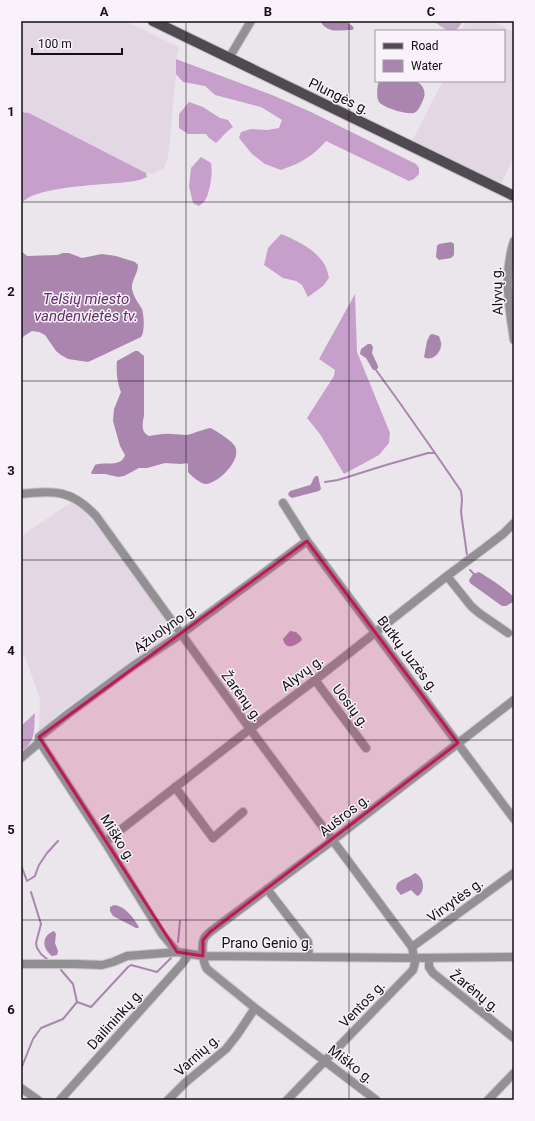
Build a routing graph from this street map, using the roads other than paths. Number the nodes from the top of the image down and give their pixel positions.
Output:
1 (153, 21) edge
2 (251, 21) edge
3 (228, 58) junction
4 (514, 196) edge
5 (514, 240) edge
6 (514, 340) edge
7 (21, 494) edge
8 (283, 503) dead end
9 (514, 523) edge
10 (307, 541) junction
11 (446, 576) junction
12 (376, 632) junction
13 (508, 633) dead end
14 (181, 634) junction
15 (315, 680) junction
16 (514, 700) edge
17 (250, 729) junction
18 (40, 739) junction
19 (458, 743) junction
20 (366, 748) dead end
21 (21, 758) edge
22 (175, 787) junction
23 (243, 812) dead end
24 (514, 819) edge
25 (333, 840) junction
26 (105, 842) junction
27 (514, 873) edge
28 (267, 889) junction
29 (412, 947) junction
30 (177, 952) junction
31 (189, 954) junction
32 (203, 956) junction
33 (309, 956) junction
34 (514, 957) edge
35 (415, 958) junction
36 (429, 958) junction
37 (21, 964) edge
38 (256, 1008) junction
39 (514, 1038) edge
40 (325, 1060) junction
41 (514, 1073) edge
42 (21, 1088) edge
43 (38, 1100) edge
44 (60, 1100) edge
45 (168, 1100) edge
46 (287, 1100) edge
47 (376, 1100) edge
48 (488, 1100) edge

1 - 3 main road, Plungės g.
2 - 3 street
3 - 4 main road, Plungės g.
5 - 6 street, Alyvų g.
7 - 14 street, Žarėnų g.
8 - 10 street, Butkų Juzės g.
9 - 11 street, Alyvų g.
10 - 12 street, Butkų Juzės g.
10 - 14 street, Ąžuolyno g.
11 - 12 street, Alyvų g.
11 - 13 street
12 - 15 street, Alyvų g.
12 - 19 street, Butkų Juzės g.
14 - 17 street, Žarėnų g.
14 - 18 street, Ąžuolyno g.
15 - 17 street, Alyvų g.
15 - 20 street, Uosių g.
16 - 19 street, Aušros g.
17 - 22 street, Alyvų g.
17 - 25 street, Žarėnų g.
18 - 21 street, Ąžuolyno g.
18 - 26 street, Miško g.
19 - 24 street, Butkų Juzės g.
19 - 25 street, Aušros g.
22 - 23 street
22 - 26 street, Alyvų g.
25 - 28 street, Aušros g.
25 - 29 street, Žarėnų g.
26 - 30 street, Miško g.
27 - 29 street, Virvytės g.
28 - 32 street, Aušros g.
28 - 33 street
29 - 35 street, Žarėnų g.
30 - 31 street, Prano Genio g.
30 - 37 street, Prano Genio g.
31 - 32 street, Prano Genio g.
31 - 44 street, Dailininkų g.
32 - 33 street, Prano Genio g.
32 - 38 street, Miško g.
33 - 35 street, Prano Genio g.
34 - 36 street, Prano Genio g.
35 - 36 street, Prano Genio g.
35 - 40 street, Ventos g.
36 - 39 street, Žarėnų g.
38 - 40 street, Miško g.
38 - 45 street, Varnių g.
40 - 46 street, Ventos g.
40 - 47 street, Miško g.
41 - 48 street
42 - 43 street

